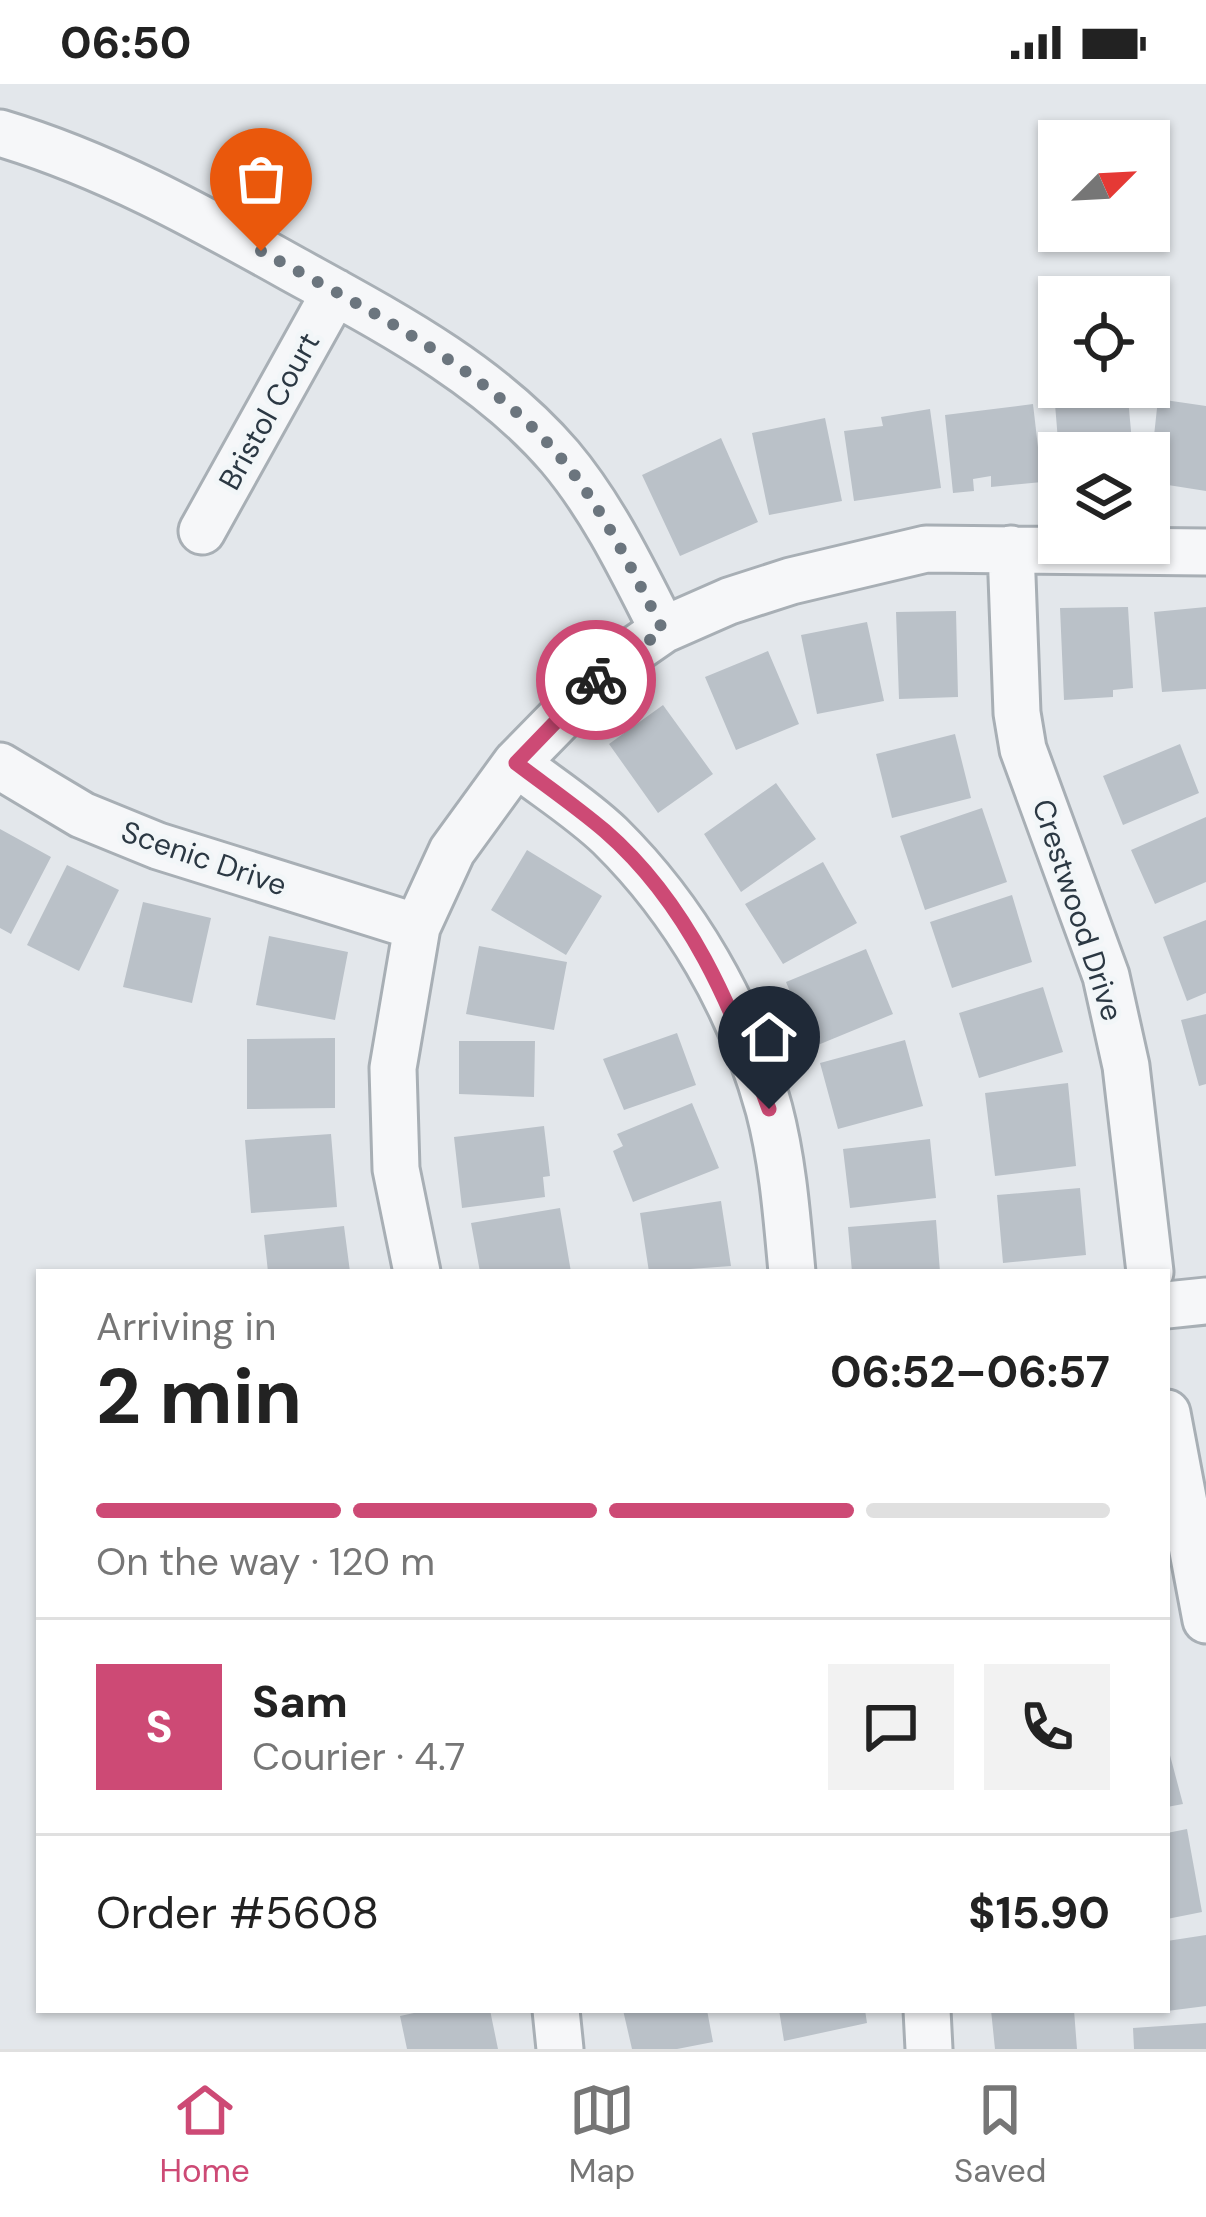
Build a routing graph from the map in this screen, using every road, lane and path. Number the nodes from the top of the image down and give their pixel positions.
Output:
1 (0, 133) edge
2 (335, 292) junction
3 (202, 531) dead end
4 (1011, 549) junction
5 (1206, 552) edge
6 (663, 630) junction
7 (516, 763) junction
8 (0, 766) edge
9 (417, 927) junction
10 (416, 1269) edge
11 (792, 1269) edge
12 (1150, 1269) edge
13 (1206, 1301) edge
14 (1170, 1305) edge
15 (1170, 1429) edge
16 (1206, 1620) edge
17 (556, 2013) edge
18 (927, 2013) edge
19 (560, 2049) edge
20 (929, 2049) edge

1 - 2 street
2 - 3 street, Bristol Court
2 - 6 street
4 - 5 street
4 - 6 street
4 - 12 street, Crestwood Drive
6 - 7 street
7 - 9 street
7 - 11 street
8 - 9 street, Scenic Drive
9 - 10 street
13 - 14 street
15 - 16 street
17 - 19 street
18 - 20 street

